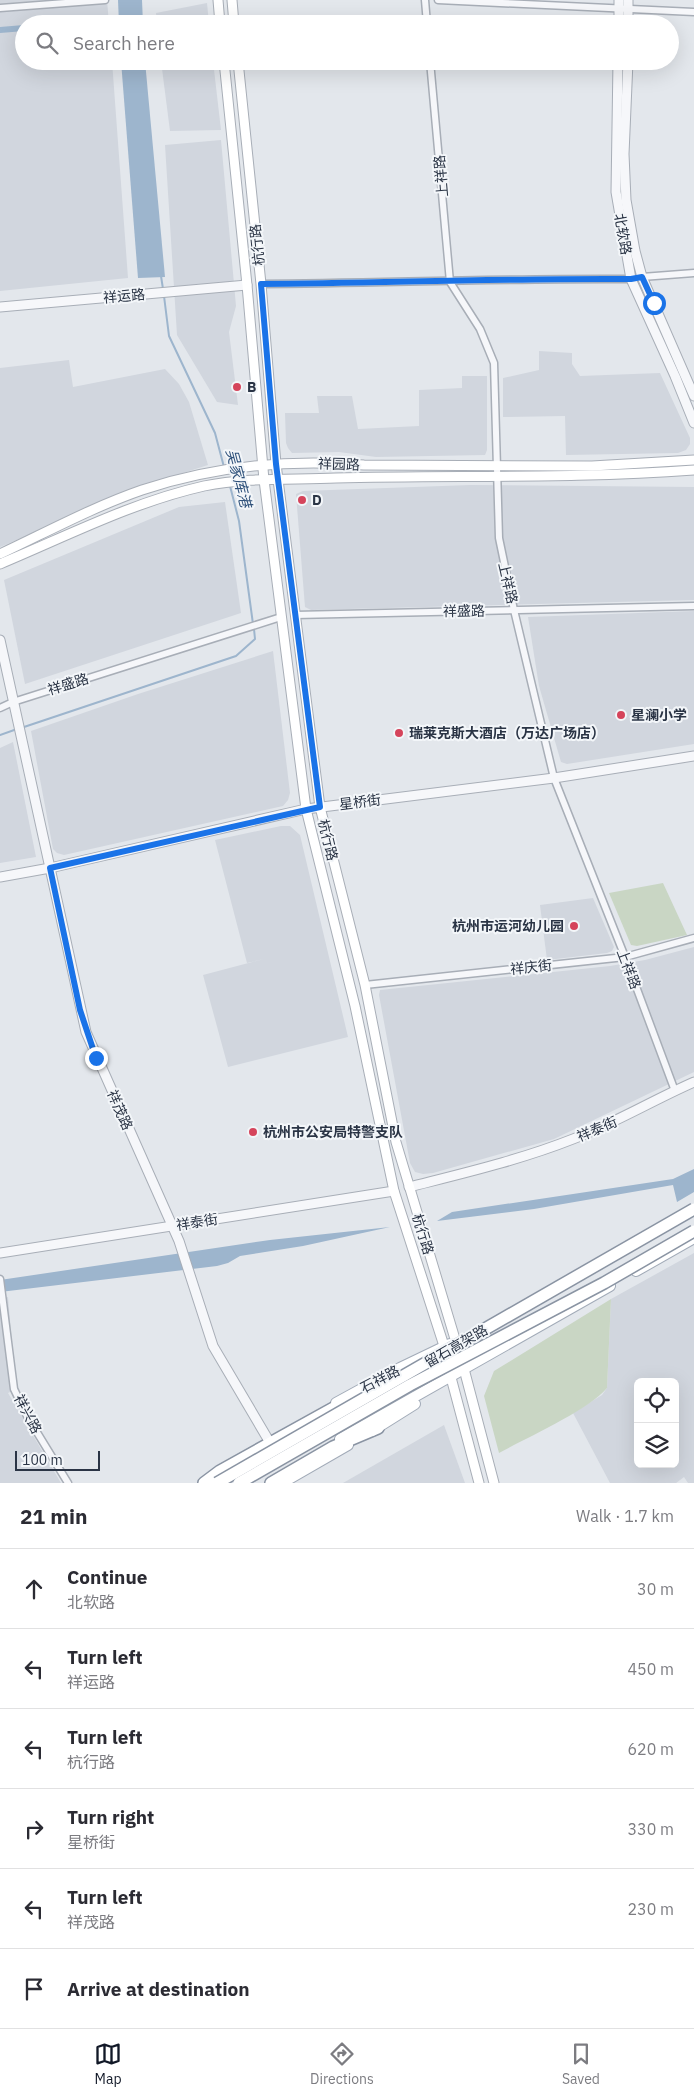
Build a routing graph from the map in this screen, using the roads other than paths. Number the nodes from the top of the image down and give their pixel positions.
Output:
1 (105, 0) edge
2 (218, 0) edge
3 (232, 0) edge
4 (425, 0) edge
5 (438, 0) edge
6 (624, 4) edge
7 (0, 8) edge
8 (694, 12) edge
9 (219, 15) edge
10 (233, 15) edge
11 (426, 15) edge
12 (225, 70) edge
13 (239, 70) edge
14 (431, 70) edge
15 (618, 70) edge
16 (628, 70) edge
17 (694, 273) edge
18 (642, 277) junction
19 (631, 279) junction
20 (450, 282) junction
21 (261, 284) junction
22 (247, 285) junction
23 (0, 307) edge
24 (694, 396) edge
25 (694, 423) edge
26 (694, 460) edge
27 (276, 464) junction
28 (263, 465) junction
29 (496, 465) junction
30 (694, 470) edge
31 (496, 477) junction
32 (264, 480) junction
33 (278, 480) junction
34 (0, 554) edge
35 (0, 564) edge
36 (694, 606) edge
37 (514, 610) junction
38 (295, 615) junction
39 (281, 617) junction
40 (0, 640) edge
41 (14, 706) junction
42 (0, 708) edge
43 (694, 756) edge
44 (554, 778) junction
45 (320, 807) junction
46 (306, 809) junction
47 (50, 868) junction
48 (0, 877) edge
49 (694, 938) edge
50 (625, 957) junction
51 (365, 985) junction
52 (694, 1082) edge
53 (675, 1091) junction
54 (409, 1188) junction
55 (394, 1191) junction
56 (694, 1205) edge
57 (694, 1209) edge
58 (172, 1226) junction
59 (694, 1231) edge
60 (694, 1238) edge
61 (0, 1253) edge
62 (0, 1279) edge
63 (455, 1342) junction
64 (445, 1346) junction
65 (400, 1368) junction
66 (464, 1369) junction
67 (450, 1376) junction
68 (346, 1401) joint
69 (375, 1424) junction
70 (269, 1441) junction
71 (68, 1483) edge
72 (198, 1483) edge
73 (204, 1483) edge
74 (217, 1483) edge
75 (239, 1483) edge
76 (264, 1483) edge
77 (271, 1483) edge
78 (282, 1483) edge
79 (480, 1483) edge
80 (494, 1483) edge

1 - 7 street
2 - 9 main road
3 - 10 main road
4 - 11 street
5 - 6 street
6 - 8 street
12 - 22 main road, 杭行路
13 - 21 main road, 杭行路
14 - 20 street, 上祥路
15 - 19 street, 北软路
16 - 18 street, 北软路
17 - 18 street
18 - 19 street
18 - 24 street, 北软路
19 - 20 street
19 - 25 street, 北软路
20 - 21 street
20 - 29 street, 上祥路
21 - 27 main road, 杭行路
22 - 23 street, 祥运路
22 - 28 main road, 杭行路
26 - 29 main road, 祥园路
27 - 28 main road, 祥园路
27 - 29 main road, 祥园路
27 - 33 main road, 杭行路
28 - 32 main road, 杭行路
28 - 34 main road, 祥园路
29 - 31 street, 上祥路
30 - 31 main road, 祥园路
31 - 33 main road, 祥园路
31 - 37 street, 上祥路
32 - 33 main road, 祥园路
32 - 35 main road, 祥园路
32 - 39 main road, 杭行路
33 - 38 main road, 杭行路
36 - 37 street, 祥盛路
37 - 38 street, 祥盛路
37 - 44 street, 上祥路
38 - 45 main road, 杭行路
39 - 41 street, 祥盛路
39 - 46 main road, 杭行路
40 - 41 street, 祥茂路
41 - 42 street, 祥盛路
41 - 47 street, 祥茂路
43 - 44 street, 星桥街
44 - 45 street, 星桥街
44 - 50 street, 上祥路
45 - 46 street, 星桥街
45 - 51 main road, 杭行路
46 - 47 street, 星桥街
46 - 55 main road, 杭行路
47 - 48 street, 星桥街
47 - 58 street, 祥茂路
49 - 50 street, 祥庆街
50 - 51 street, 祥庆街
50 - 53 street, 上祥路
51 - 54 main road, 杭行路
52 - 53 street, 祥泰街
53 - 54 street, 祥泰街
54 - 63 main road, 杭行路
55 - 58 street, 祥泰街
55 - 64 main road, 杭行路
56 - 63 main road, 石祥路
57 - 74 highway, 留石高架路, bridge
58 - 61 street, 祥泰街
58 - 70 street, 祥茂路
59 - 75 highway, 留石高架路, bridge
60 - 66 main road
62 - 71 street, 祥兴路
63 - 64 main road, 石祥路
63 - 66 main road, 杭行路
64 - 65 main road, 石祥路
64 - 67 main road, 杭行路
65 - 68 main road
65 - 70 main road, 石祥路
66 - 67 main road
66 - 80 main road, 杭行路
67 - 69 main road
67 - 79 main road, 杭行路
68 - 73 highway
69 - 76 main road
69 - 77 highway
69 - 78 main road
70 - 72 main road, 石祥路

